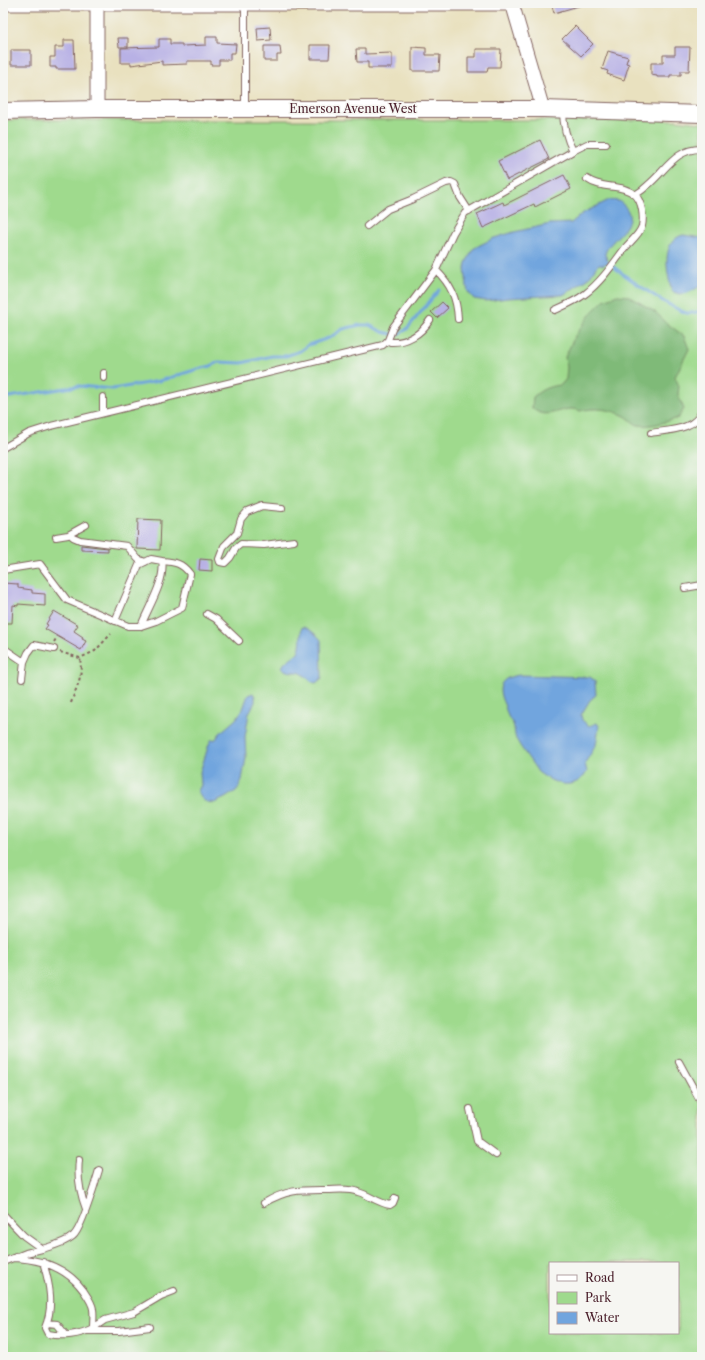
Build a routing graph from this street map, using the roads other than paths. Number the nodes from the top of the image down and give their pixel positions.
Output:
1 (300, 3) edge
2 (512, 3) edge
3 (3, 4) edge
4 (97, 4) edge
5 (245, 4) edge
6 (97, 109) junction
7 (245, 109) junction
8 (543, 109) junction
9 (563, 110) junction
10 (3, 111) edge
11 (702, 114) edge
12 (606, 144) dead end
13 (702, 149) edge
14 (574, 151) junction
15 (587, 179) dead end
16 (636, 195) junction
17 (469, 211) junction
18 (367, 226) dead end
19 (436, 270) junction
20 (555, 310) dead end
21 (458, 319) dead end
22 (430, 320) dead end
23 (388, 340) junction
24 (103, 397) dead end
25 (702, 410) edge
26 (103, 413) junction
27 (650, 433) dead end
28 (3, 448) edge
29 (282, 508) dead end
30 (86, 525) dead end
31 (237, 533) junction
32 (70, 534) junction
33 (56, 537) dead end
34 (294, 541) dead end
35 (236, 548) junction
36 (162, 561) junction
37 (145, 562) junction
38 (3, 570) edge
39 (702, 585) edge
40 (685, 588) dead end
41 (207, 614) dead end
42 (116, 621) junction
43 (141, 626) junction
44 (239, 641) dead end
45 (54, 649) road end
46 (3, 650) edge
47 (24, 662) junction
48 (22, 679) dead end
49 (679, 1062) dead end
50 (702, 1104) edge
51 (470, 1109) dead end
52 (496, 1155) dead end
53 (79, 1160) dead end
54 (99, 1170) dead end
55 (395, 1198) dead end
56 (264, 1203) dead end
57 (86, 1209) junction
58 (3, 1214) edge
59 (42, 1249) junction
60 (13, 1258) junction
61 (3, 1262) edge
62 (43, 1262) junction
63 (174, 1291) dead end
64 (47, 1323) junction
65 (150, 1327) dead end
66 (93, 1328) junction
67 (86, 1331) junction
68 (66, 1335) junction

1 - 2 street
1 - 5 street
2 - 8 street
3 - 4 street
4 - 5 street
4 - 6 street
5 - 7 lane
6 - 7 street, Emerson Avenue West
6 - 10 street, Emerson Avenue West
7 - 8 street, Emerson Avenue West
8 - 9 street, Emerson Avenue West
9 - 11 street, Emerson Avenue West
9 - 14 lane
12 - 14 lane
13 - 16 lane
14 - 17 lane
15 - 16 lane
16 - 20 lane
17 - 18 lane
17 - 19 lane
19 - 21 lane
19 - 23 lane
22 - 23 lane
23 - 26 lane
24 - 26 lane
25 - 27 lane
26 - 28 lane
29 - 31 lane
30 - 32 lane
31 - 35 lane
31 - 35 lane
32 - 33 lane
32 - 37 lane
34 - 35 lane
36 - 37 lane
36 - 43 lane
36 - 43 lane
37 - 42 lane
38 - 42 lane
39 - 40 lane
41 - 44 lane
42 - 43 lane
45 - 47 lane
46 - 47 lane
47 - 48 lane
49 - 50 lane
51 - 52 lane
53 - 57 lane
54 - 57 lane
55 - 56 lane
57 - 59 lane
58 - 59 lane
59 - 60 lane
60 - 61 lane
60 - 62 lane
62 - 64 lane
62 - 66 lane
63 - 66 lane
64 - 68 lane
64 - 68 lane
65 - 67 lane
66 - 67 lane
67 - 68 lane

